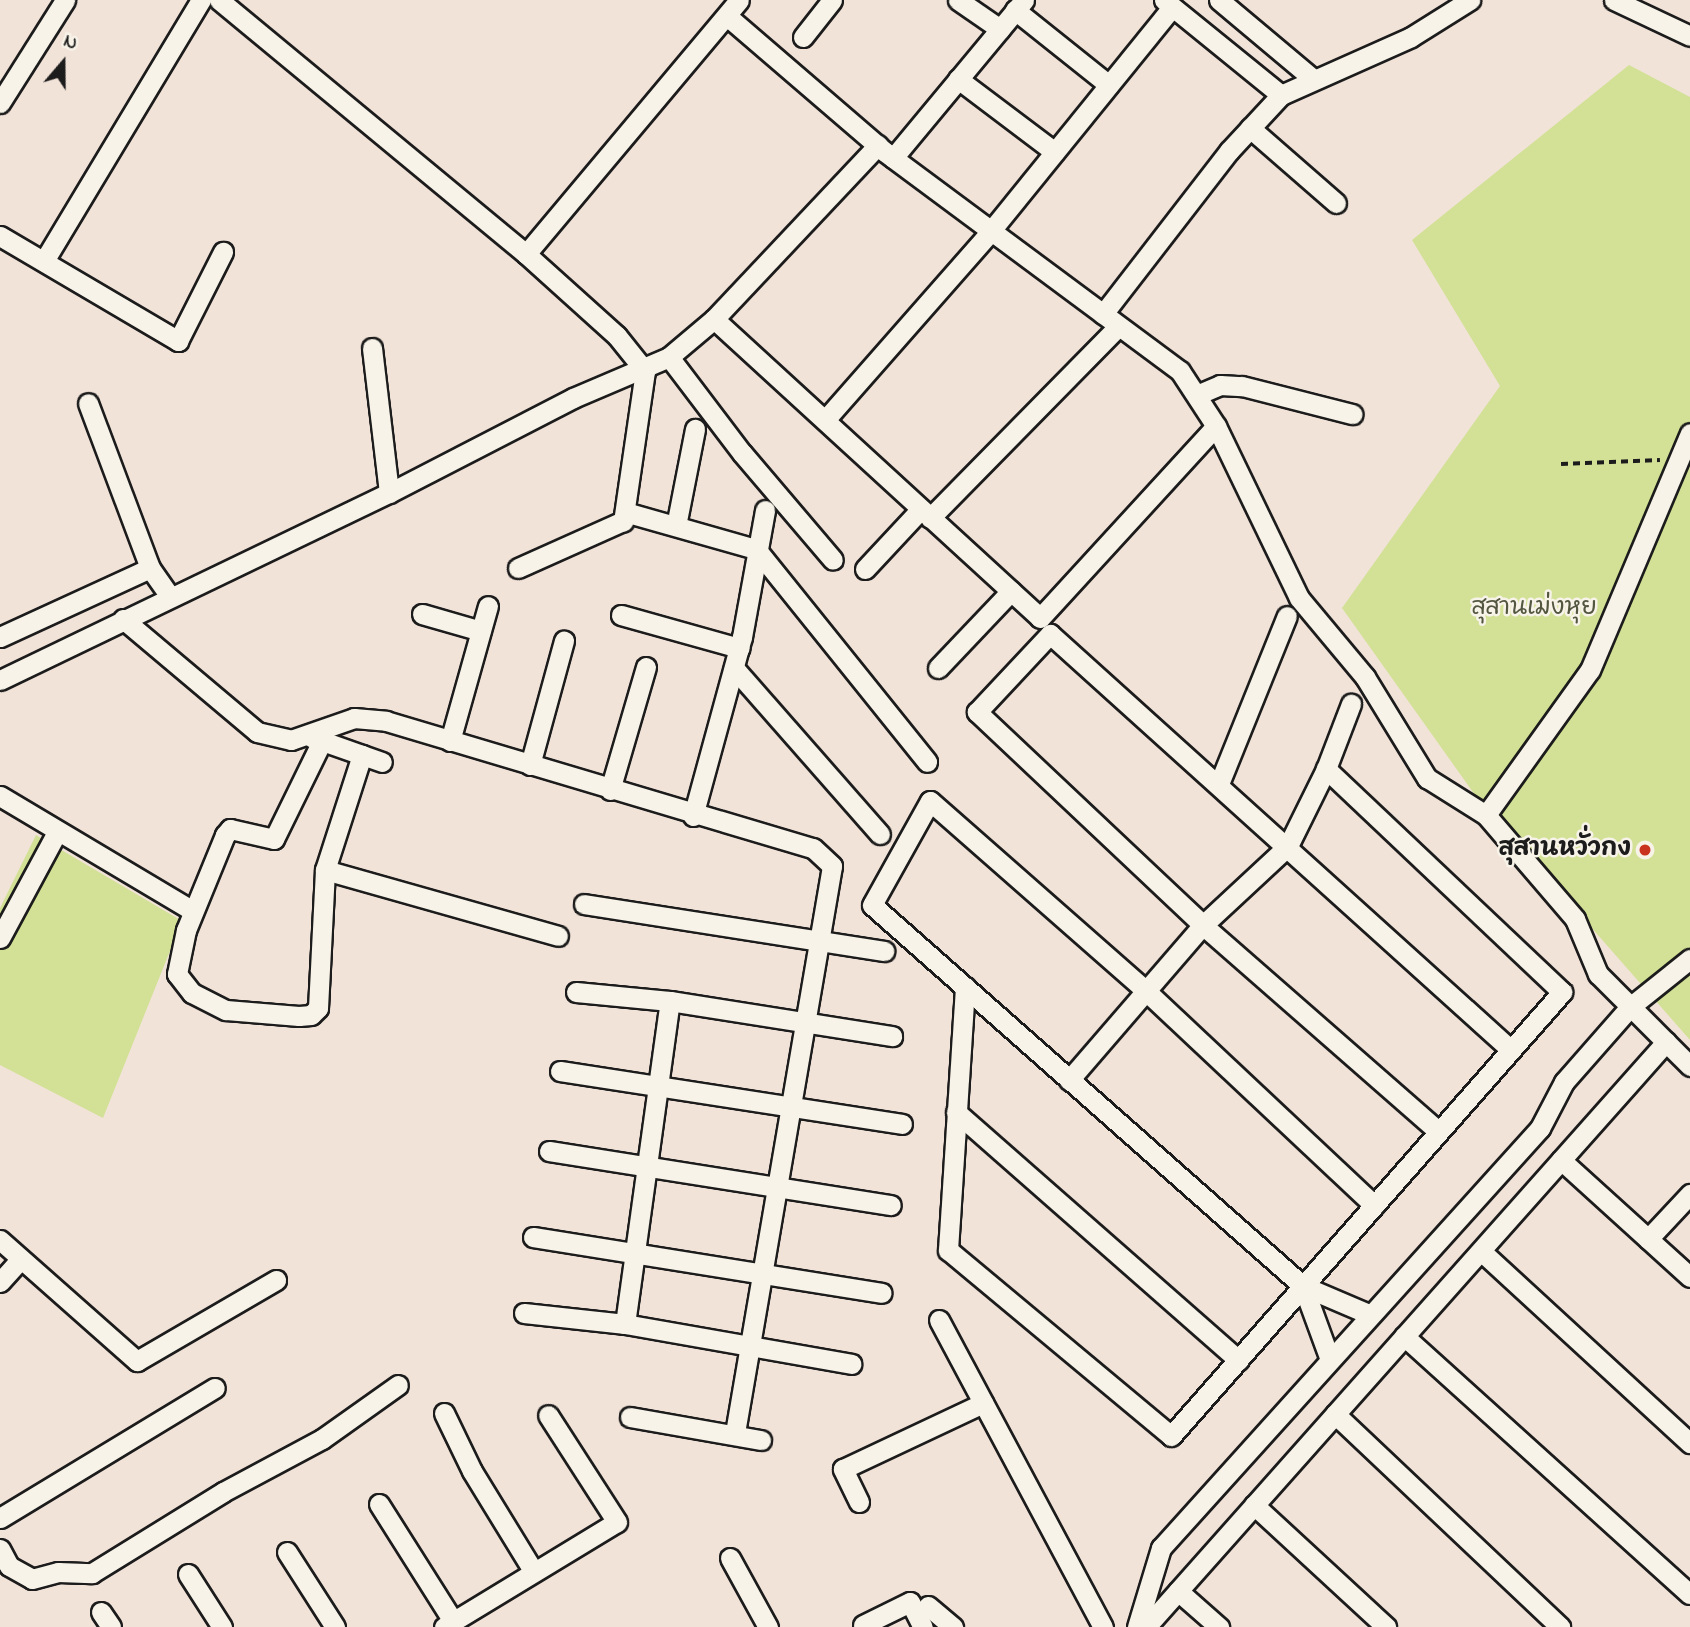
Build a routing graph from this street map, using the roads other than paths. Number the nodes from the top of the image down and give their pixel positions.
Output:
1 (65, 0) edge
2 (201, 0) edge
3 (219, 0) edge
4 (739, 0) edge
5 (832, 0) edge
6 (958, 0) edge
7 (1219, 0) edge
8 (1470, 0) edge
9 (1614, 0) edge
10 (1168, 3) edge
11 (1020, 5) edge
12 (727, 16) junction
13 (1000, 29) junction
14 (1690, 36) edge
15 (803, 37) dead end
16 (1312, 78) junction
17 (958, 79) junction
18 (1109, 85) junction
19 (1281, 94) junction
20 (0, 103) edge
21 (1250, 128) junction
22 (886, 151) junction
23 (1055, 152) junction
24 (1336, 203) dead end
25 (990, 232) junction
26 (0, 236) edge
27 (223, 252) dead end
28 (526, 254) junction
29 (44, 261) junction
30 (714, 319) junction
31 (1111, 320) junction
32 (372, 348) dead end
33 (669, 358) junction
34 (645, 371) junction
35 (1199, 394) junction
36 (88, 403) dead end
37 (1352, 414) dead end
38 (825, 420) junction
39 (1216, 426) junction
40 (695, 429) dead end
41 (1690, 433) edge
42 (389, 493) junction
43 (765, 510) dead end
44 (625, 512) junction
45 (926, 513) junction
46 (676, 526) junction
47 (756, 549) junction
48 (833, 560) dead end
49 (150, 568) junction
50 (518, 568) dead end
51 (865, 569) dead end
52 (1010, 591) junction
53 (170, 597) junction
54 (488, 606) dead end
55 (422, 614) dead end
56 (621, 615) dead end
57 (1287, 616) dead end
58 (123, 619) junction
59 (481, 631) junction
60 (0, 637) edge
61 (564, 641) dead end
62 (739, 648) junction
63 (646, 667) dead end
64 (734, 668) junction
65 (938, 668) dead end
66 (0, 680) edge
67 (1351, 704) dead end
68 (316, 739) junction
69 (450, 741) junction
70 (362, 755) junction
71 (382, 762) dead end
72 (927, 762) dead end
73 (530, 765) junction
74 (1326, 769) junction
75 (1219, 784) junction
76 (610, 790) junction
77 (0, 796) edge
78 (1486, 815) junction
79 (693, 816) junction
80 (57, 832) junction
81 (880, 834) dead end
82 (1288, 846) junction
83 (325, 870) junction
84 (584, 904) dead end
85 (192, 911) junction
86 (1203, 925) junction
87 (558, 936) dead end
88 (0, 938) edge
89 (819, 942) junction
90 (884, 951) dead end
91 (1690, 959) edge
92 (965, 987) junction
93 (1146, 991) junction
94 (576, 992) dead end
95 (670, 1001) junction
96 (1630, 1007) junction
97 (808, 1024) junction
98 (892, 1036) dead end
99 (1666, 1042) junction
100 (1511, 1050) junction
101 (1690, 1066) edge
102 (560, 1071) dead end
103 (1069, 1080) junction
104 (659, 1087) junction
105 (794, 1108) junction
106 (956, 1112) junction
107 (902, 1124) dead end
108 (1438, 1131) junction
109 (549, 1152) dead end
110 (1561, 1160) junction
111 (648, 1167) junction
112 (779, 1189) junction
113 (1690, 1194) edge
114 (891, 1205) dead end
115 (1374, 1205) junction
116 (533, 1237) dead end
117 (1648, 1238) junction
118 (0, 1240) edge
119 (1481, 1251) junction
120 (635, 1252) junction
121 (21, 1259) junction
122 (764, 1273) junction
123 (1690, 1277) edge
124 (276, 1280) dead end
125 (0, 1282) edge
126 (1303, 1286) junction
127 (882, 1293) dead end
128 (524, 1313) dead end
129 (1369, 1314) junction
130 (939, 1320) dead end
131 (625, 1324) junction
132 (1404, 1336) junction
133 (750, 1347) junction
134 (1329, 1357) junction
135 (1238, 1360) junction
136 (851, 1364) dead end
137 (398, 1385) dead end
138 (215, 1388) dead end
139 (983, 1403) junction
140 (444, 1413) dead end
141 (1335, 1414) junction
142 (548, 1415) dead end
143 (630, 1417) dead end
144 (735, 1433) junction
145 (761, 1440) dead end
146 (1690, 1443) edge
147 (859, 1502) dead end
148 (379, 1504) dead end
149 (1254, 1504) junction
150 (0, 1518) edge
151 (0, 1549) edge
152 (287, 1552) dead end
153 (730, 1558) dead end
154 (532, 1569) junction
155 (188, 1574) dead end
156 (1178, 1591) junction
157 (1690, 1594) edge
158 (928, 1606) dead end
159 (448, 1624) edge
160 (863, 1625) dead end
161 (222, 1627) edge
162 (335, 1627) edge
163 (768, 1627) edge
164 (923, 1627) edge
165 (953, 1627) edge
166 (1103, 1627) edge
167 (1137, 1627) edge
168 (1146, 1627) edge
169 (1219, 1627) edge
170 (1386, 1627) edge
171 (1560, 1627) edge

1 - 20 street
2 - 29 street
3 - 28 street
4 - 12 street
5 - 15 street
6 - 13 street
7 - 16 street
8 - 16 street
9 - 14 street
10 - 18 street
10 - 19 street
11 - 13 street
11 - 18 street
12 - 22 street
12 - 28 street
13 - 17 street
16 - 19 street
17 - 22 street
17 - 23 street
18 - 23 street
19 - 21 street
21 - 24 street
21 - 31 street
22 - 25 street
22 - 30 street
23 - 25 street
25 - 31 street
25 - 38 street
26 - 29 street
27 - 29 street
28 - 34 street
30 - 33 street
30 - 38 street
31 - 35 street
31 - 45 street
32 - 42 street
33 - 34 street
33 - 48 street
34 - 42 street
34 - 44 street
35 - 37 street
35 - 39 street
36 - 49 street
38 - 45 street
39 - 52 street
39 - 78 street
40 - 46 street
41 - 78 street
42 - 53 street
43 - 47 street
44 - 46 street
44 - 50 street
45 - 51 street
45 - 52 street
46 - 47 street
47 - 62 street
47 - 72 street
49 - 53 street
49 - 60 street
52 - 65 street
53 - 58 street
54 - 59 street
55 - 59 street
56 - 62 street
57 - 75 street
58 - 66 street
58 - 68 street
59 - 69 street
61 - 73 street
62 - 64 street
63 - 76 street
64 - 79 street
64 - 81 street
67 - 74 street
68 - 69 street
68 - 70 street
68 - 85 street
69 - 73 street
70 - 71 street
70 - 83 street
73 - 76 street
74 - 82 street
74 - 100 street
75 - 82 street
75 - 86 street
76 - 79 street
77 - 80 street
78 - 96 street
79 - 89 street
80 - 85 street
80 - 88 street
82 - 86 street
82 - 100 street
83 - 85 street
83 - 87 street
84 - 89 street
86 - 93 street
86 - 108 street
89 - 90 street
89 - 97 street
91 - 96 street
92 - 93 street
92 - 103 street
92 - 106 street
93 - 103 street
93 - 115 street
94 - 95 street
95 - 97 street
95 - 104 street
96 - 99 street
96 - 129 street
97 - 98 street
97 - 105 street
99 - 101 street
99 - 110 street
100 - 108 street
102 - 104 street
103 - 126 street
104 - 105 street
104 - 111 street
105 - 107 street
105 - 112 street
106 - 135 street
106 - 135 street
108 - 115 street
109 - 111 street
110 - 117 street
110 - 119 street
111 - 112 street
111 - 120 street
112 - 114 street
112 - 122 street
113 - 117 street
115 - 126 street
116 - 120 street
117 - 123 street
118 - 121 street
119 - 132 street
119 - 146 street
120 - 122 street
120 - 131 street
121 - 124 street
121 - 125 street
122 - 127 street
122 - 133 street
126 - 129 street
126 - 134 street
126 - 135 street
128 - 131 street
129 - 134 street
130 - 139 street
131 - 133 street
132 - 141 street
132 - 157 street
133 - 136 street
133 - 144 street
134 - 167 street
137 - 151 street
138 - 150 street
139 - 147 street
139 - 166 street
140 - 154 street
141 - 149 street
141 - 171 street
142 - 154 street
143 - 144 street
144 - 145 street
148 - 159 street
149 - 156 street
149 - 170 street
152 - 162 street
153 - 163 street
154 - 159 street
155 - 161 street
156 - 168 street
156 - 169 street
158 - 165 street
160 - 164 street

